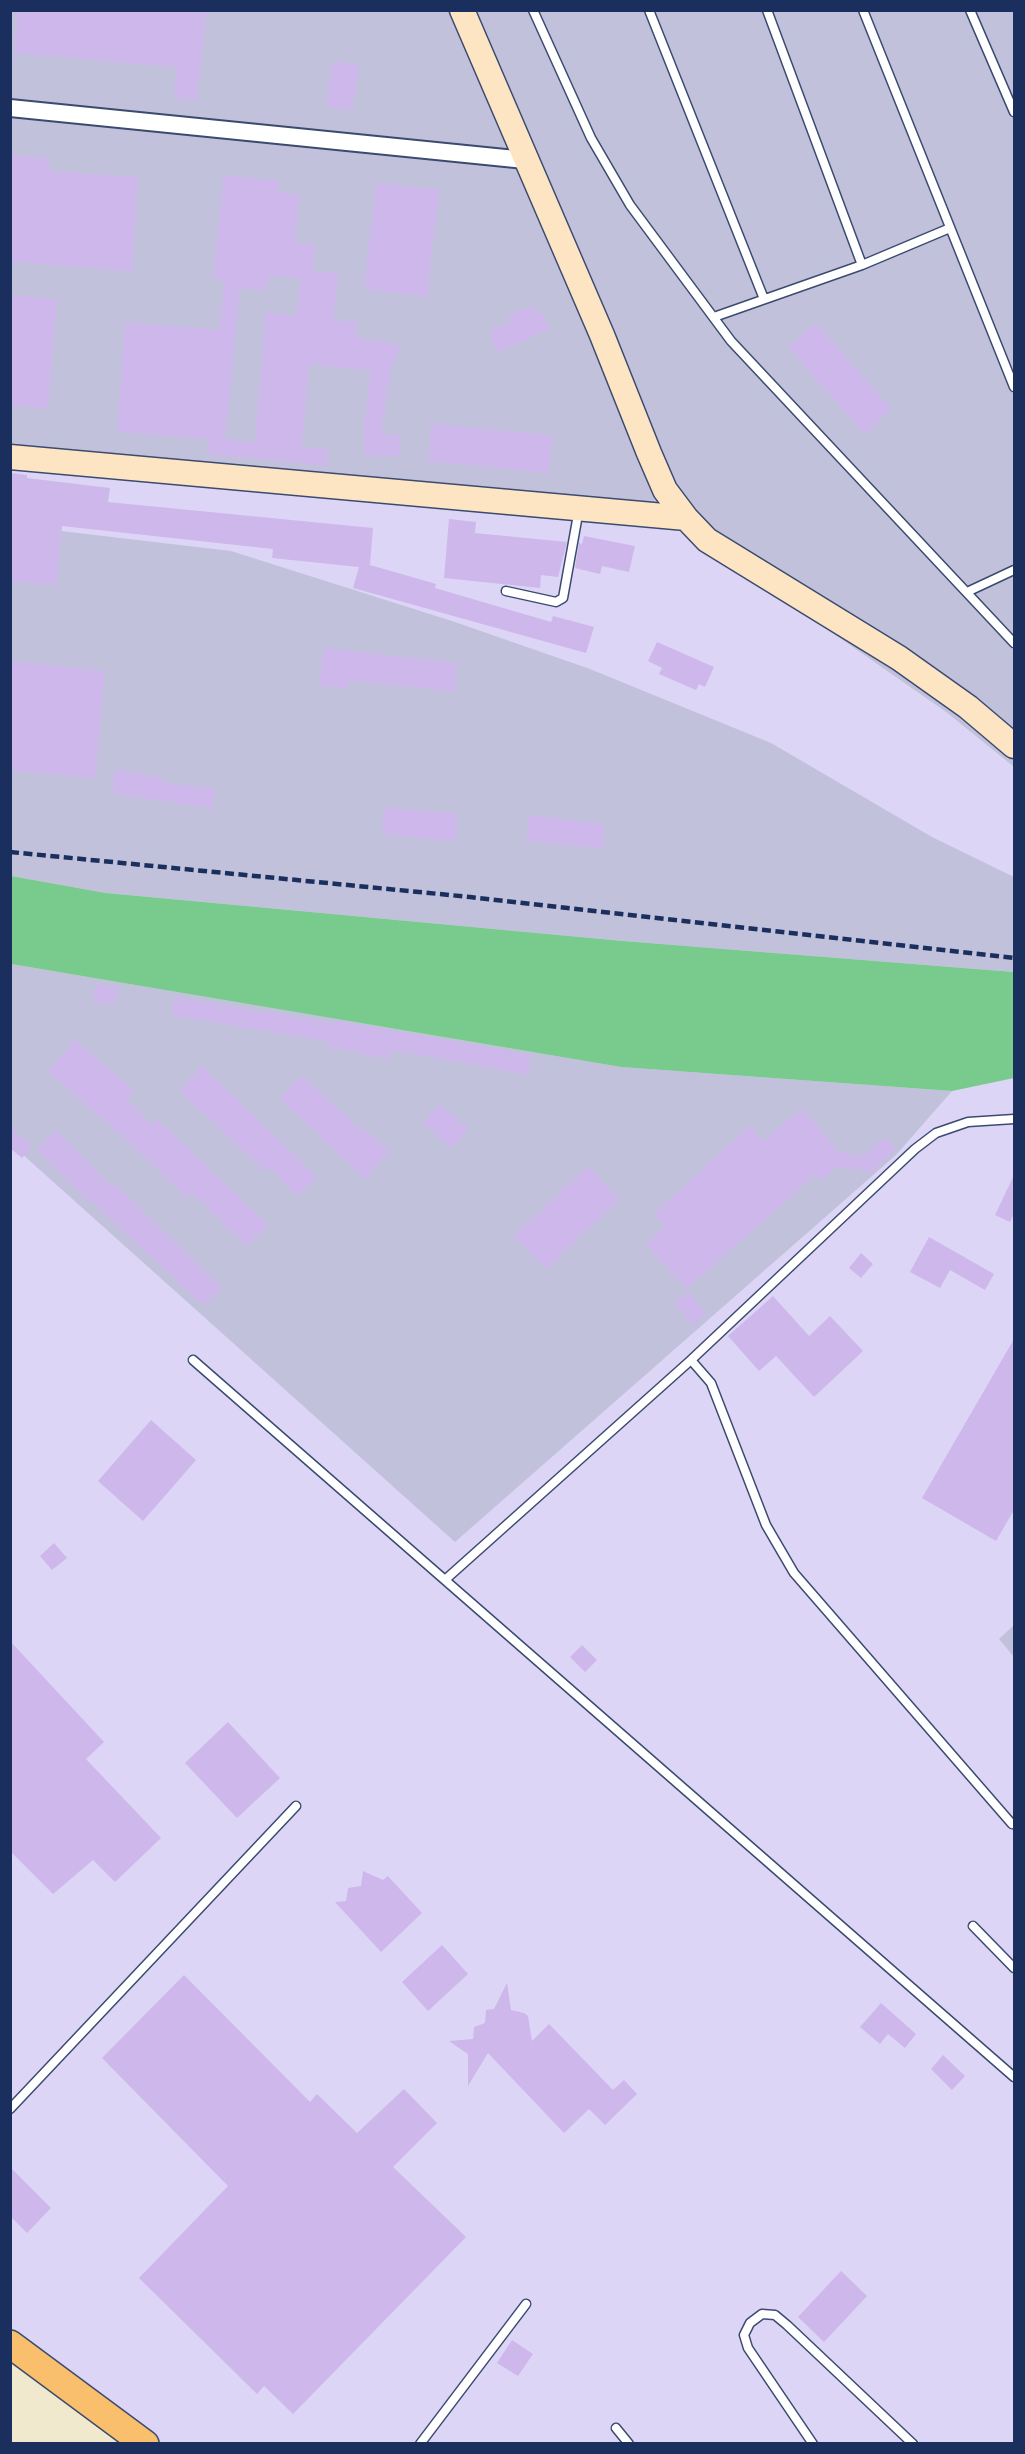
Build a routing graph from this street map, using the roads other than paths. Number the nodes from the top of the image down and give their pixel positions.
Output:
1 (462, 10) edge
2 (533, 10) edge
3 (649, 10) edge
4 (767, 10) edge
5 (863, 10) edge
6 (970, 10) edge
7 (10, 108) edge
8 (1014, 112) edge
9 (525, 160) junction
10 (950, 228) junction
11 (862, 265) junction
12 (764, 300) junction
13 (714, 317) junction
14 (1014, 387) edge
15 (10, 457) edge
16 (579, 509) junction
17 (686, 518) junction
18 (1014, 570) edge
19 (506, 591) dead end
20 (967, 592) junction
21 (1014, 643) edge
22 (1014, 746) edge
23 (1014, 1119) edge
24 (194, 1360) dead end
25 (691, 1360) junction
26 (446, 1579) junction
27 (296, 1806) dead end
28 (1012, 1824) dead end
29 (973, 1926) dead end
30 (1014, 1968) edge
31 (1014, 2077) edge
32 (10, 2109) edge
33 (526, 2304) dead end
34 (10, 2344) edge
35 (616, 2428) dead end
36 (145, 2444) edge
37 (420, 2444) edge
38 (629, 2444) edge
39 (813, 2444) edge
40 (913, 2444) edge

1 - 9 main road
2 - 13 lane
3 - 12 lane
4 - 11 lane
5 - 10 lane
6 - 8 lane
7 - 9 street
9 - 17 main road
10 - 11 lane
10 - 14 lane
11 - 12 lane
12 - 13 lane
13 - 20 lane
15 - 16 main road
16 - 17 main road
16 - 19 lane
17 - 22 main road
18 - 20 lane
20 - 21 lane
23 - 25 lane
24 - 26 lane
25 - 26 lane
25 - 28 lane
26 - 31 lane
27 - 32 lane
29 - 30 lane
33 - 37 lane
34 - 36 main road
35 - 38 lane
39 - 40 lane

